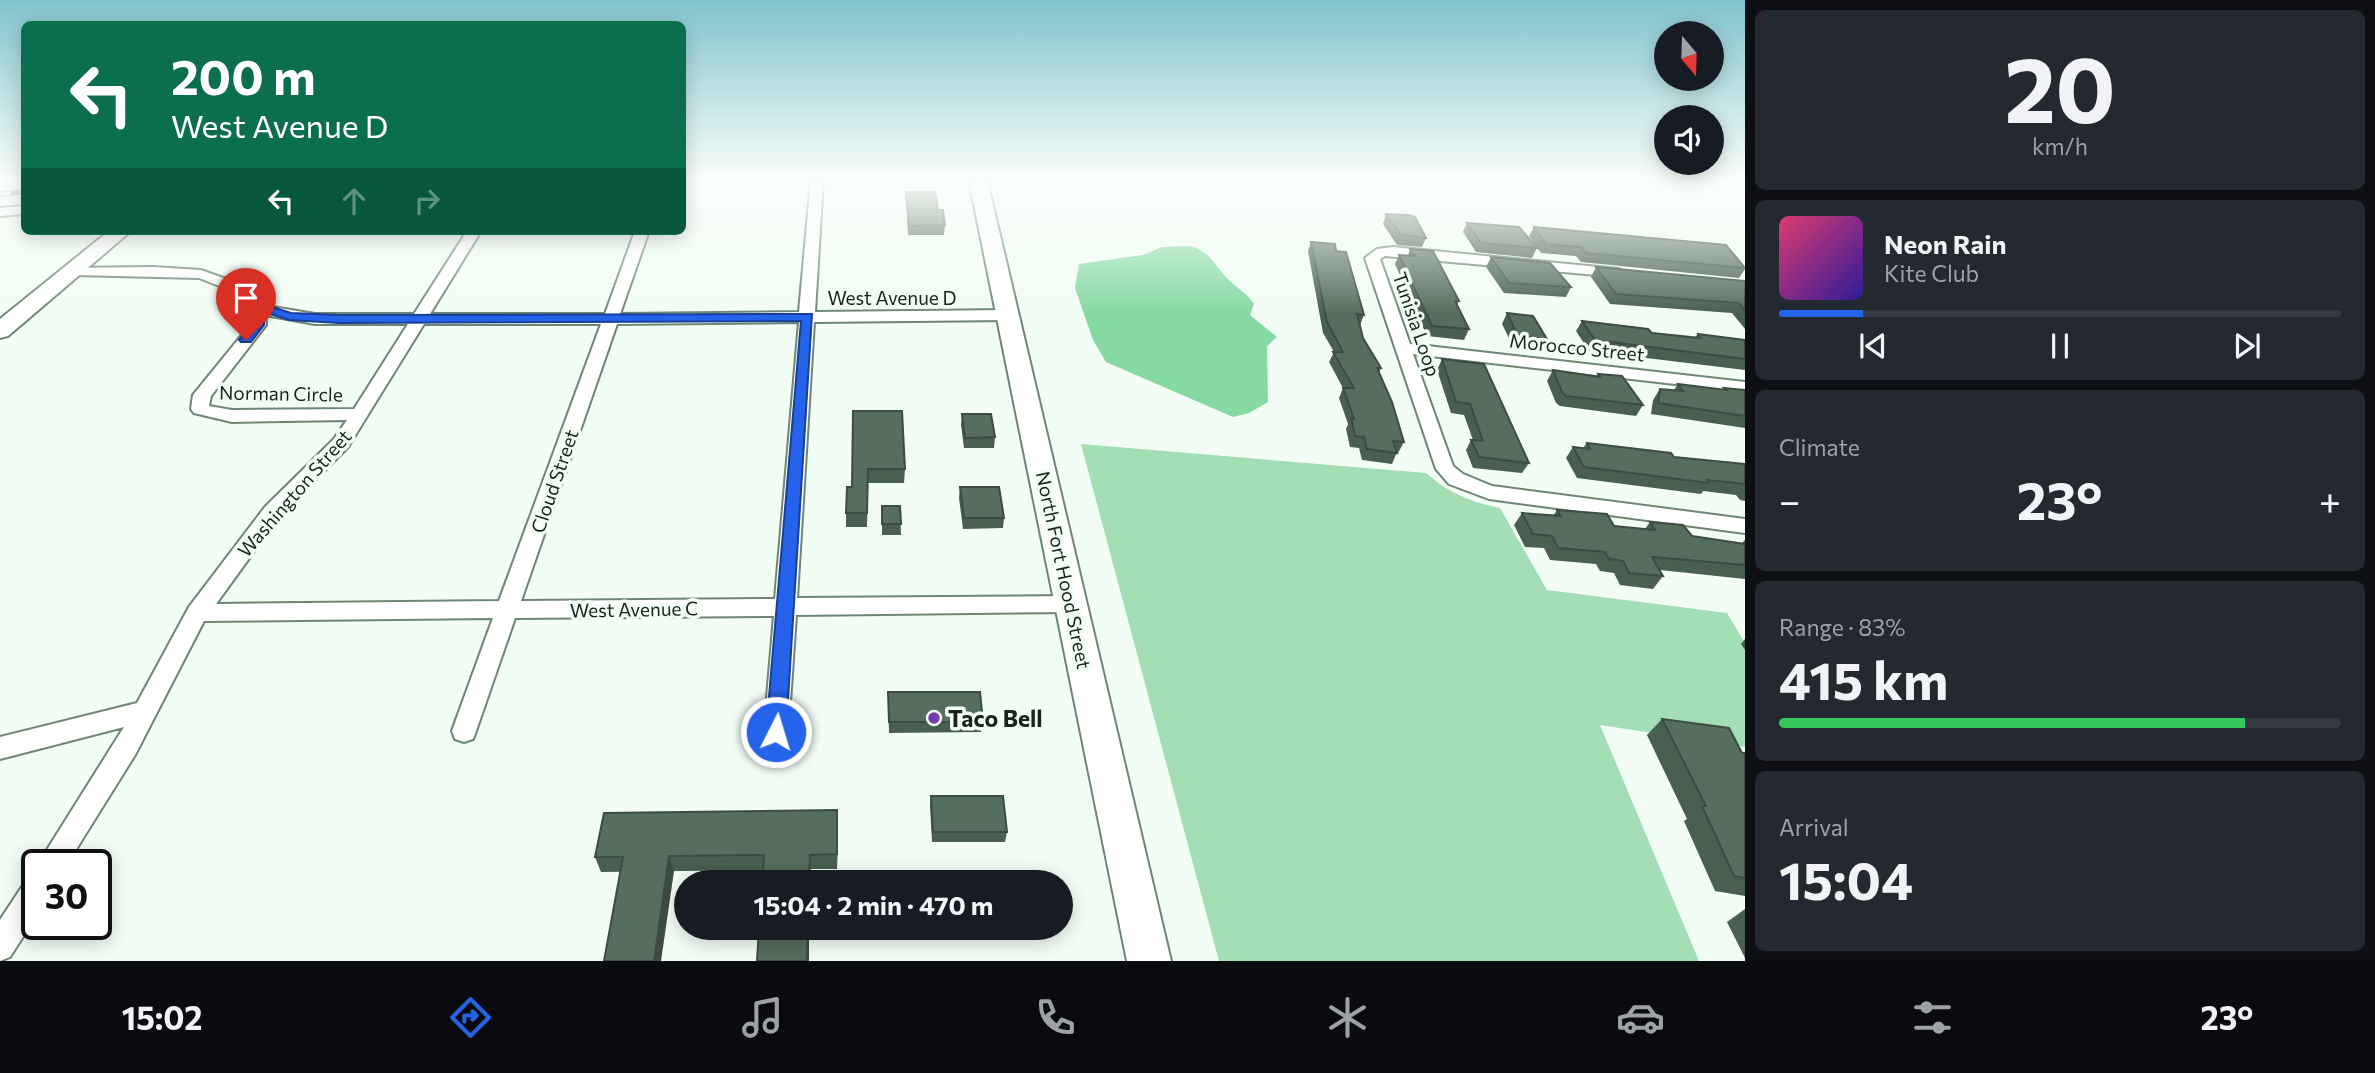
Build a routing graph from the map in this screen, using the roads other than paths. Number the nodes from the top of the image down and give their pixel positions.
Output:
1 (814, 225) edge
2 (988, 225) edge
3 (116, 235) edge
4 (472, 235) edge
5 (641, 235) edge
6 (74, 271) junction
7 (1637, 274) edge
8 (257, 305) junction
9 (1008, 315) junction
10 (808, 317) junction
11 (419, 319) junction
12 (610, 319) junction
13 (0, 331) edge
14 (1404, 348) junction
15 (1745, 387) edge
16 (361, 414) junction
17 (1745, 526) edge
18 (1072, 604) junction
19 (786, 607) junction
20 (509, 610) junction
21 (197, 613) junction
22 (145, 711) junction
23 (464, 730) dead end
24 (776, 732) dead end
25 (0, 748) edge
26 (61, 849) edge
27 (21, 914) edge
28 (0, 947) edge
29 (1149, 961) edge

1 - 10 street
2 - 9 main road, North Fort Hood Street
3 - 6 main road
4 - 11 street, Washington Street
5 - 12 street, Cloud Street
6 - 8 street, West Avenue D
6 - 13 main road
7 - 14 street, Tunisia Loop
8 - 11 street, West Avenue D
8 - 16 street, Norman Circle
9 - 10 street, West Avenue D
9 - 18 main road, North Fort Hood Street
10 - 12 street, West Avenue D
10 - 19 street
11 - 12 street, West Avenue D
11 - 16 street, Washington Street
12 - 20 street, Cloud Street
14 - 15 street, Morocco Street
14 - 17 street, Tunisia Loop
16 - 21 street, Washington Street
18 - 19 street, West Avenue C
18 - 29 main road, North Fort Hood Street
19 - 20 street, West Avenue C
19 - 24 street
20 - 21 street, West Avenue C
20 - 23 street, Cloud Street
21 - 22 street, Washington Street
22 - 25 street
22 - 26 street, Washington Street
27 - 28 street

